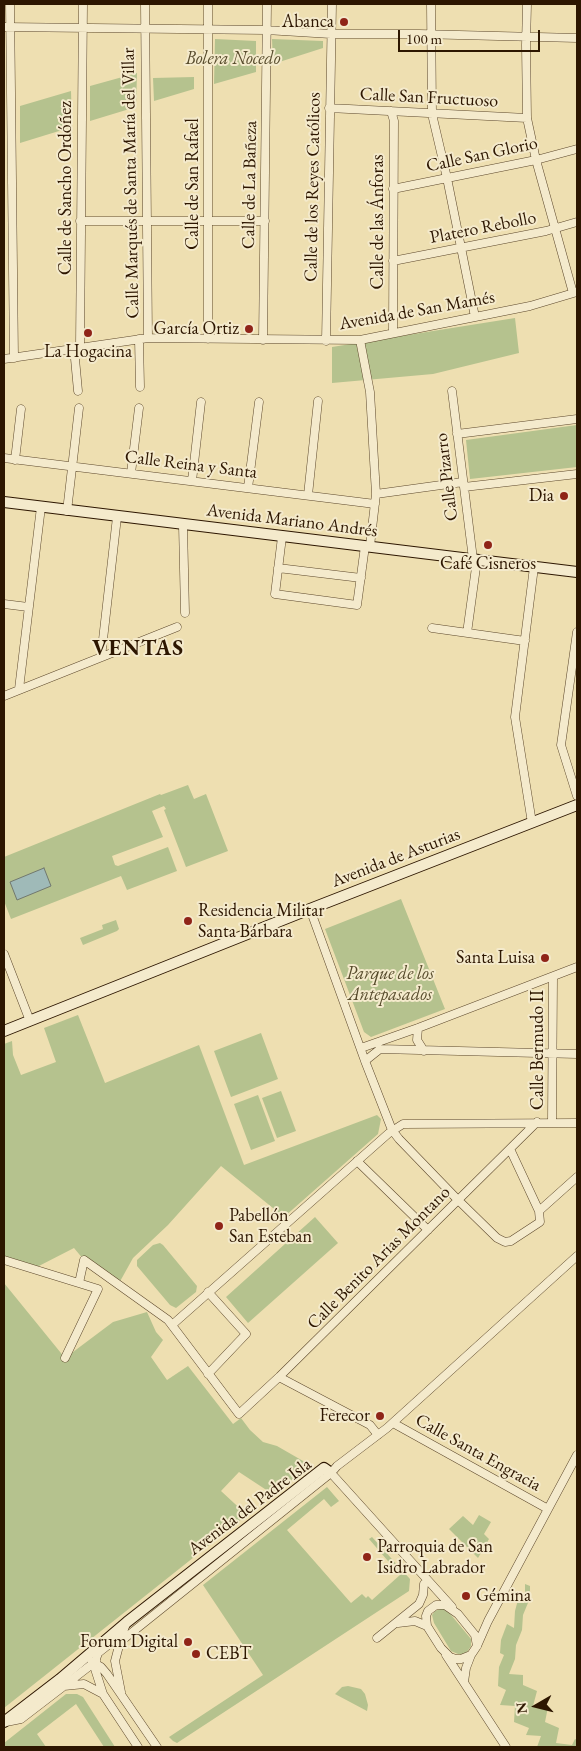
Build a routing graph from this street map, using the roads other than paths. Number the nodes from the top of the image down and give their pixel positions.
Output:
1 (10, 4) edge
2 (83, 4) edge
3 (145, 4) edge
4 (208, 4) edge
5 (267, 4) edge
6 (332, 4) edge
7 (431, 4) edge
8 (527, 4) edge
9 (7, 27) edge
10 (82, 28) junction
11 (145, 29) junction
12 (208, 30) junction
13 (266, 30) junction
14 (331, 34) junction
15 (431, 34) junction
16 (526, 36) junction
17 (577, 38) edge
18 (329, 108) junction
19 (391, 111) junction
20 (432, 114) junction
21 (527, 118) junction
22 (577, 149) edge
23 (536, 160) junction
24 (447, 178) junction
25 (393, 189) junction
26 (147, 220) junction
27 (80, 221) junction
28 (208, 221) junction
29 (265, 221) junction
30 (577, 222) edge
31 (554, 228) junction
32 (461, 246) junction
33 (393, 261) junction
34 (575, 293) edge
35 (475, 317) junction
36 (393, 333) junction
37 (143, 338) junction
38 (208, 339) junction
39 (263, 340) junction
40 (360, 340) junction
41 (326, 341) junction
42 (77, 348) junction
43 (14, 358) junction
44 (4, 359) edge
45 (140, 387) dead end
46 (78, 391) dead end
47 (452, 391) dead end
48 (318, 401) dead end
49 (201, 402) dead end
50 (259, 402) dead end
51 (79, 408) dead end
52 (138, 408) dead end
53 (21, 409) dead end
54 (577, 419) edge
55 (457, 434) junction
56 (4, 458) edge
57 (15, 460) junction
58 (73, 466) junction
59 (131, 473) junction
60 (577, 474) edge
61 (192, 481) junction
62 (463, 484) junction
63 (248, 488) junction
64 (376, 494) junction
65 (308, 495) junction
66 (4, 502) edge
67 (375, 504) junction
68 (41, 507) junction
69 (67, 511) junction
70 (117, 517) junction
71 (183, 525) junction
72 (282, 537) junction
73 (368, 546) junction
74 (475, 560) junction
75 (534, 567) junction
76 (278, 568) junction
77 (577, 572) edge
78 (361, 578) junction
79 (4, 604) edge
80 (28, 607) junction
81 (185, 613) dead end
82 (177, 627) dead end
83 (432, 628) dead end
84 (577, 632) edge
85 (467, 633) junction
86 (525, 641) junction
87 (101, 657) junction
88 (19, 689) junction
89 (4, 696) edge
90 (577, 796) edge
91 (577, 806) edge
92 (532, 823) junction
93 (310, 909) junction
94 (4, 954) edge
95 (577, 967) edge
96 (553, 977) junction
97 (30, 1021) junction
98 (418, 1028) junction
99 (4, 1031) edge
100 (361, 1048) junction
101 (424, 1051) junction
102 (552, 1053) junction
103 (577, 1054) edge
104 (365, 1061) junction
105 (537, 1122) junction
106 (552, 1122) junction
107 (577, 1123) edge
108 (392, 1130) junction
109 (510, 1149) junction
110 (357, 1161) junction
111 (577, 1177) edge
112 (459, 1200) junction
113 (538, 1211) junction
114 (428, 1230) junction
115 (577, 1256) edge
116 (4, 1260) edge
117 (78, 1283) junction
118 (208, 1292) junction
119 (172, 1325) junction
120 (65, 1358) dead end
121 (208, 1374) junction
122 (279, 1377) junction
123 (393, 1423) junction
124 (378, 1435) junction
125 (577, 1455) edge
126 (331, 1473) junction
127 (548, 1509) junction
128 (420, 1572) junction
129 (424, 1584) junction
130 (428, 1612) junction
131 (458, 1614) junction
132 (127, 1622) junction
133 (395, 1624) junction
134 (427, 1626) junction
135 (377, 1638) dead end
136 (119, 1645) junction
137 (477, 1646) junction
138 (441, 1648) junction
139 (471, 1655) junction
140 (94, 1662) junction
141 (62, 1682) junction
142 (464, 1682) junction
143 (120, 1692) junction
144 (103, 1694) junction
145 (4, 1722) edge
146 (138, 1747) edge
147 (157, 1747) edge
148 (506, 1747) edge

1 - 9 street
2 - 10 street, Calle de Sancho Ordóñez
3 - 11 street, Calle Marqués de Santa María del Villar
4 - 12 street, Calle de San Rafael
5 - 13 street, Calle de La Bañeza
6 - 14 street, Calle de los Reyes Católicos
7 - 15 street
8 - 16 street
9 - 10 street
9 - 43 street
10 - 11 street
10 - 27 street, Calle de Sancho Ordóñez
11 - 12 street
11 - 26 street, Calle Marqués de Santa María del Villar
12 - 13 street
12 - 28 street, Calle de San Rafael
13 - 14 street
13 - 29 street, Calle de La Bañeza
14 - 15 street
14 - 18 street, Calle de los Reyes Católicos
15 - 16 street
15 - 20 street
16 - 17 street
16 - 21 street
18 - 19 street, Calle San Fructuoso
18 - 41 street, Calle de los Reyes Católicos
19 - 20 street, Calle San Fructuoso
19 - 25 street, Calle de las Ánforas
20 - 21 street, Calle San Fructuoso
20 - 24 street
21 - 23 street
22 - 23 street, Calle San Glorio
23 - 24 street, Calle San Glorio
23 - 31 street
24 - 25 street, Calle San Glorio
24 - 32 street
25 - 33 street, Calle de las Ánforas
26 - 27 street
26 - 28 street
26 - 37 street, Calle Marqués de Santa María del Villar
27 - 42 street, Calle de Sancho Ordóñez
28 - 29 street
28 - 38 street, Calle de San Rafael
29 - 39 street, Calle de La Bañeza
30 - 31 street, Platero Rebollo
31 - 32 street, Platero Rebollo
31 - 34 street
32 - 33 street, Platero Rebollo
32 - 35 street
33 - 36 street, Calle de las Ánforas
34 - 35 street, Avenida de San Mamés
35 - 36 street, Avenida de San Mamés
36 - 40 street, Avenida de San Mamés
37 - 38 street, Avenida de San Mamés
37 - 42 street, Avenida de San Mamés
37 - 45 street
38 - 39 street, Avenida de San Mamés
39 - 41 street, Avenida de San Mamés
40 - 41 street, Avenida de San Mamés
40 - 64 street
42 - 43 street, Avenida de San Mamés
42 - 46 street
43 - 44 street, Avenida de San Mamés
47 - 55 street, Calle Pizarro
48 - 65 street
49 - 61 street
50 - 63 street
51 - 58 street
52 - 59 street
53 - 57 street
54 - 55 street
55 - 62 street, Calle Pizarro
56 - 57 street, Calle Reina y Santa
57 - 58 street, Calle Reina y Santa
58 - 59 street, Calle Reina y Santa
58 - 69 street
59 - 61 street, Calle Reina y Santa
60 - 62 street
61 - 63 street, Calle Reina y Santa
62 - 64 street
62 - 74 street, Calle Pizarro
63 - 65 street, Calle Reina y Santa
64 - 67 street
65 - 67 street, Calle Reina y Santa
66 - 68 main road, Avenida Mariano Andrés
67 - 73 street
68 - 69 main road, Avenida Mariano Andrés
68 - 80 street
69 - 70 main road, Avenida Mariano Andrés
70 - 71 main road, Avenida Mariano Andrés
70 - 87 street
71 - 72 main road, Avenida Mariano Andrés
71 - 81 street
72 - 73 main road, Avenida Mariano Andrés
72 - 76 street
73 - 74 main road, Avenida Mariano Andrés
73 - 78 street
74 - 75 main road, Avenida Mariano Andrés
74 - 85 street, Calle Pizarro
75 - 77 main road, Avenida Mariano Andrés
75 - 86 street
76 - 78 street
76 - 78 street
79 - 80 street
80 - 88 street
82 - 87 street
83 - 85 street
84 - 90 street
85 - 86 street
86 - 92 street
87 - 88 street
88 - 89 street
91 - 92 main road, Avenida de Asturias
92 - 93 main road, Avenida de Asturias
93 - 97 main road, Avenida de Asturias
93 - 100 street
94 - 97 street
95 - 96 street
96 - 98 street
96 - 102 street, Calle Bermudo II
97 - 99 main road, Avenida de Asturias
98 - 100 street
98 - 101 street
100 - 104 street
101 - 102 street
101 - 104 street
102 - 103 street
102 - 106 street, Calle Bermudo II
104 - 108 street
105 - 106 street
105 - 108 street
105 - 109 street, Calle Benito Arias Montano
106 - 107 street
108 - 110 street
108 - 112 street
109 - 112 street, Calle Benito Arias Montano
109 - 113 street
110 - 114 street
110 - 118 street
111 - 113 street
112 - 113 street
112 - 114 street, Calle Benito Arias Montano
114 - 122 street, Calle Benito Arias Montano
115 - 123 street, Avenida del Padre Isla
116 - 117 street
117 - 119 street
117 - 120 street
118 - 119 street
118 - 121 street
119 - 121 street
121 - 122 street, Calle Benito Arias Montano
122 - 124 street
123 - 124 street, Avenida del Padre Isla
123 - 127 street, Calle Santa Engracia
124 - 126 street, Avenida del Padre Isla
125 - 127 street
126 - 128 street
126 - 132 main road, Avenida del Padre Isla
126 - 136 street
127 - 137 street
128 - 129 street
128 - 131 street
129 - 130 street
129 - 133 street
130 - 131 street
130 - 134 street
131 - 137 street
132 - 140 street
132 - 141 main road, Avenida del Padre Isla
133 - 134 street
133 - 135 street
134 - 138 street
136 - 140 street
136 - 143 street
137 - 139 street
138 - 139 street
138 - 142 street
139 - 142 street
140 - 141 street
140 - 143 street
140 - 144 street
141 - 144 street
141 - 145 main road, Avenida del Padre Isla
142 - 148 street
143 - 147 street
144 - 146 street

